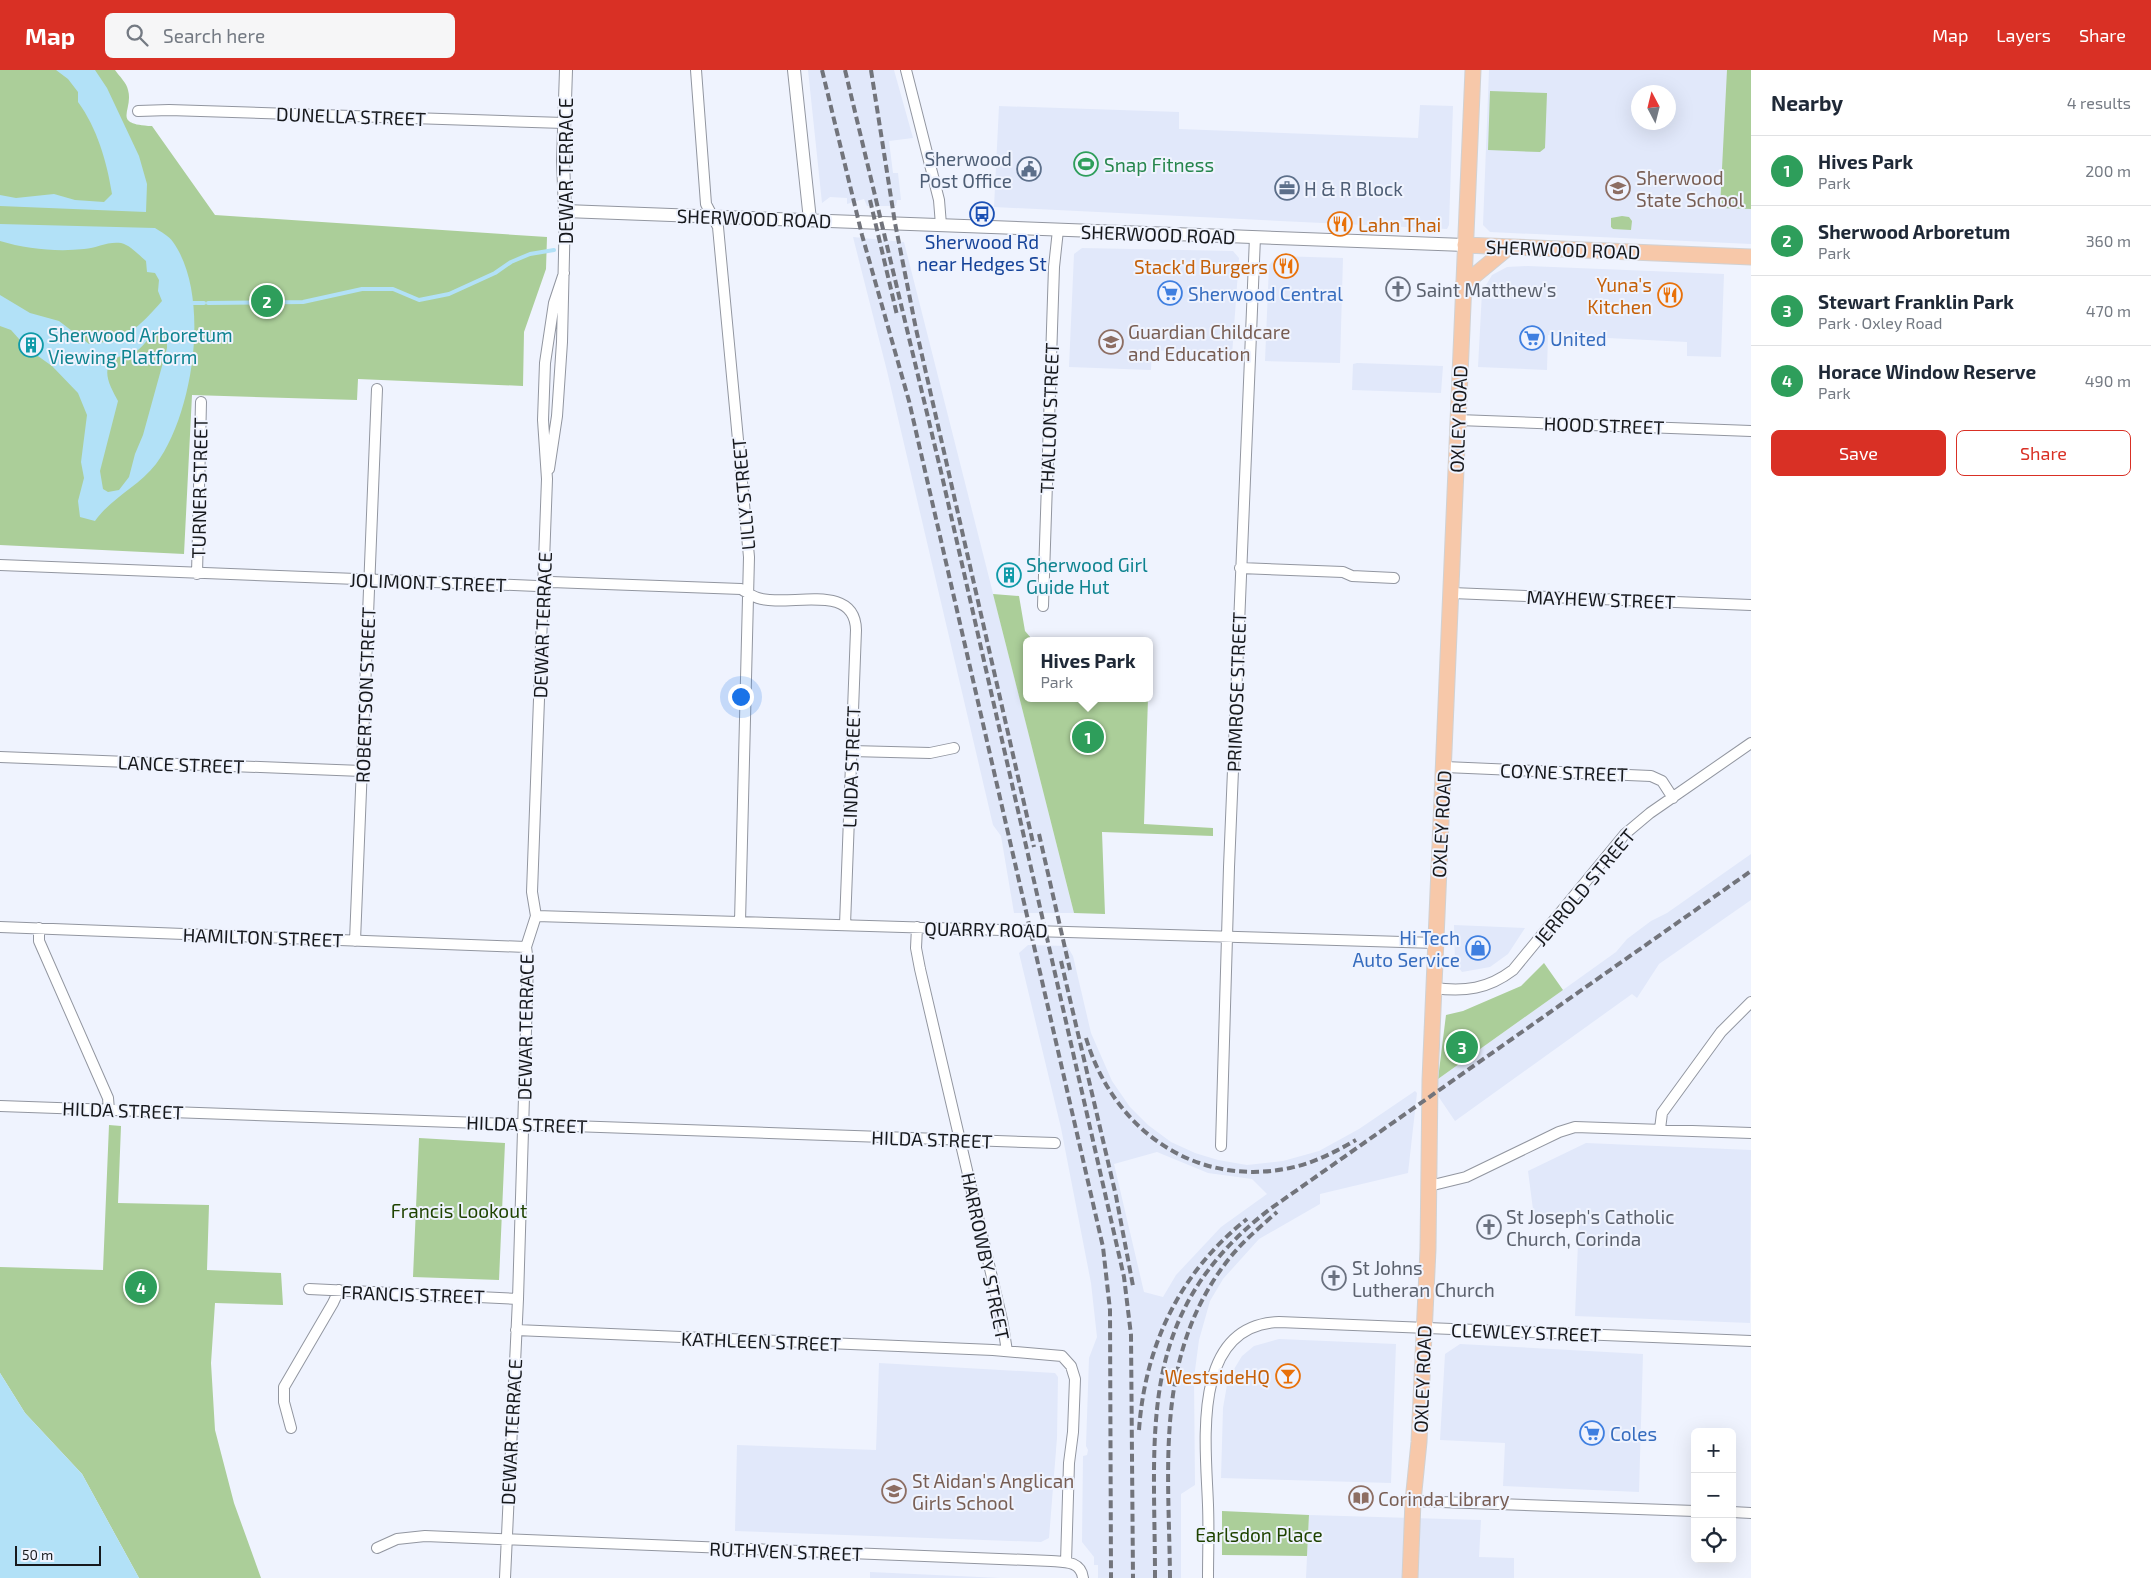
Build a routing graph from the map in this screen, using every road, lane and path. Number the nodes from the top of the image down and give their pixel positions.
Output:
1 (566, 70) edge
2 (696, 70) edge
3 (794, 70) edge
4 (906, 70) edge
5 (1473, 70) edge
6 (138, 111) dead end
7 (564, 123) junction
8 (565, 211) junction
9 (712, 216) junction
10 (810, 220) junction
11 (941, 225) junction
12 (1058, 230) junction
13 (1255, 237) junction
14 (1465, 245) junction
15 (1509, 247) junction
16 (1751, 258) edge
17 (564, 273) junction
18 (1463, 285) junction
19 (377, 389) dead end
20 (201, 402) dead end
21 (1458, 420) junction
22 (1751, 431) edge
23 (547, 479) junction
24 (0, 565) edge
25 (1240, 568) junction
26 (197, 574) junction
27 (1394, 578) dead end
28 (370, 580) junction
29 (544, 584) junction
30 (1452, 593) junction
31 (750, 594) junction
32 (1751, 605) edge
33 (1043, 606) dead end
34 (851, 610) joint
35 (1751, 743) edge
36 (954, 748) dead end
37 (851, 750) junction
38 (0, 757) edge
39 (1445, 767) junction
40 (362, 771) junction
41 (1673, 798) junction
42 (536, 916) junction
43 (740, 922) junction
44 (845, 925) junction
45 (0, 927) edge
46 (917, 927) junction
47 (39, 928) junction
48 (1227, 936) junction
49 (356, 941) junction
50 (1436, 943) junction
51 (526, 947) junction
52 (1434, 988) junction
53 (1751, 1002) edge
54 (0, 1106) edge
55 (109, 1110) junction
56 (523, 1124) junction
57 (1660, 1129) junction
58 (1751, 1133) edge
59 (960, 1140) junction
60 (1055, 1143) dead end
61 (1222, 1146) dead end
62 (1429, 1186) junction
63 (309, 1289) dead end
64 (339, 1290) junction
65 (518, 1299) junction
66 (1424, 1328) junction
67 (516, 1330) junction
68 (1751, 1341) edge
69 (1007, 1351) junction
70 (291, 1428) dead end
71 (1413, 1500) junction
72 (1691, 1511) edge
73 (1736, 1512) edge
74 (1751, 1513) edge
75 (507, 1540) junction
76 (377, 1548) dead end
77 (1066, 1562) junction
78 (505, 1578) edge
79 (1083, 1578) edge
80 (1208, 1578) edge
81 (1410, 1578) edge

1 - 7 street, DEWAR TERRACE
2 - 9 street, LILLY STREET
3 - 10 street
4 - 11 street
5 - 14 main road, OXLEY ROAD
6 - 7 street, DUNELLA STREET
7 - 8 street, DEWAR TERRACE
8 - 9 street, SHERWOOD ROAD
8 - 17 street, DEWAR TERRACE
9 - 10 street, SHERWOOD ROAD
9 - 31 street, LILLY STREET
10 - 11 street, SHERWOOD ROAD
11 - 12 street, SHERWOOD ROAD
12 - 13 street, SHERWOOD ROAD
12 - 33 street, THALLON STREET
13 - 14 street, SHERWOOD ROAD
13 - 25 street, PRIMROSE STREET
14 - 15 main road, SHERWOOD ROAD
14 - 18 main road, OXLEY ROAD
15 - 16 main road, SHERWOOD ROAD
15 - 18 main road
17 - 23 street, DEWAR TERRACE
17 - 23 street, DEWAR TERRACE
18 - 21 main road, OXLEY ROAD
19 - 28 street, ROBERTSON STREET
20 - 26 street, TURNER STREET
21 - 22 street, HOOD STREET
21 - 30 main road, OXLEY ROAD
23 - 29 street, DEWAR TERRACE
24 - 26 street, JOLIMONT STREET
25 - 27 street
25 - 48 street, PRIMROSE STREET
26 - 28 street, JOLIMONT STREET
28 - 29 street, JOLIMONT STREET
28 - 40 street, ROBERTSON STREET
29 - 31 street, JOLIMONT STREET
29 - 42 street, DEWAR TERRACE
30 - 32 street, MAYHEW STREET
30 - 39 main road, OXLEY ROAD
31 - 34 street, JOLIMONT STREET
31 - 43 street, LILLY STREET
34 - 37 street, LINDA STREET
35 - 41 street, JERROLD STREET
36 - 37 street
37 - 44 street, LINDA STREET
38 - 40 street, LANCE STREET
39 - 41 street, COYNE STREET
39 - 50 main road, OXLEY ROAD
40 - 49 street, ROBERTSON STREET
41 - 52 street, JERROLD STREET
42 - 43 street, QUARRY ROAD
42 - 51 street, DEWAR TERRACE
43 - 44 street, QUARRY ROAD
44 - 46 street, QUARRY ROAD
45 - 47 street, HAMILTON STREET
46 - 48 street, QUARRY ROAD
46 - 59 street, HARROWBY STREET
47 - 49 street, HAMILTON STREET
47 - 55 street
48 - 50 street, QUARRY ROAD
48 - 61 street, PRIMROSE STREET
49 - 51 street, HAMILTON STREET
50 - 52 main road, OXLEY ROAD
51 - 56 street, DEWAR TERRACE
52 - 62 main road, OXLEY ROAD
53 - 57 street
54 - 55 street, HILDA STREET
55 - 56 street, HILDA STREET
56 - 59 street, HILDA STREET
56 - 65 street, DEWAR TERRACE
57 - 58 street
57 - 62 street
59 - 60 street, HILDA STREET
59 - 69 street, HARROWBY STREET
62 - 66 main road, OXLEY ROAD
63 - 64 street, FRANCIS STREET
64 - 65 street, FRANCIS STREET
64 - 70 street
65 - 67 street, DEWAR TERRACE
66 - 68 street, CLEWLEY STREET
66 - 71 main road, OXLEY ROAD
66 - 80 street, CLEWLEY STREET
67 - 69 street, KATHLEEN STREET
67 - 75 street, DEWAR TERRACE
69 - 77 street, KATHLEEN STREET
71 - 72 street
71 - 81 main road, OXLEY ROAD
73 - 74 street
75 - 76 street, RUTHVEN STREET
75 - 77 street, RUTHVEN STREET
75 - 78 street, DEWAR TERRACE
77 - 79 street

